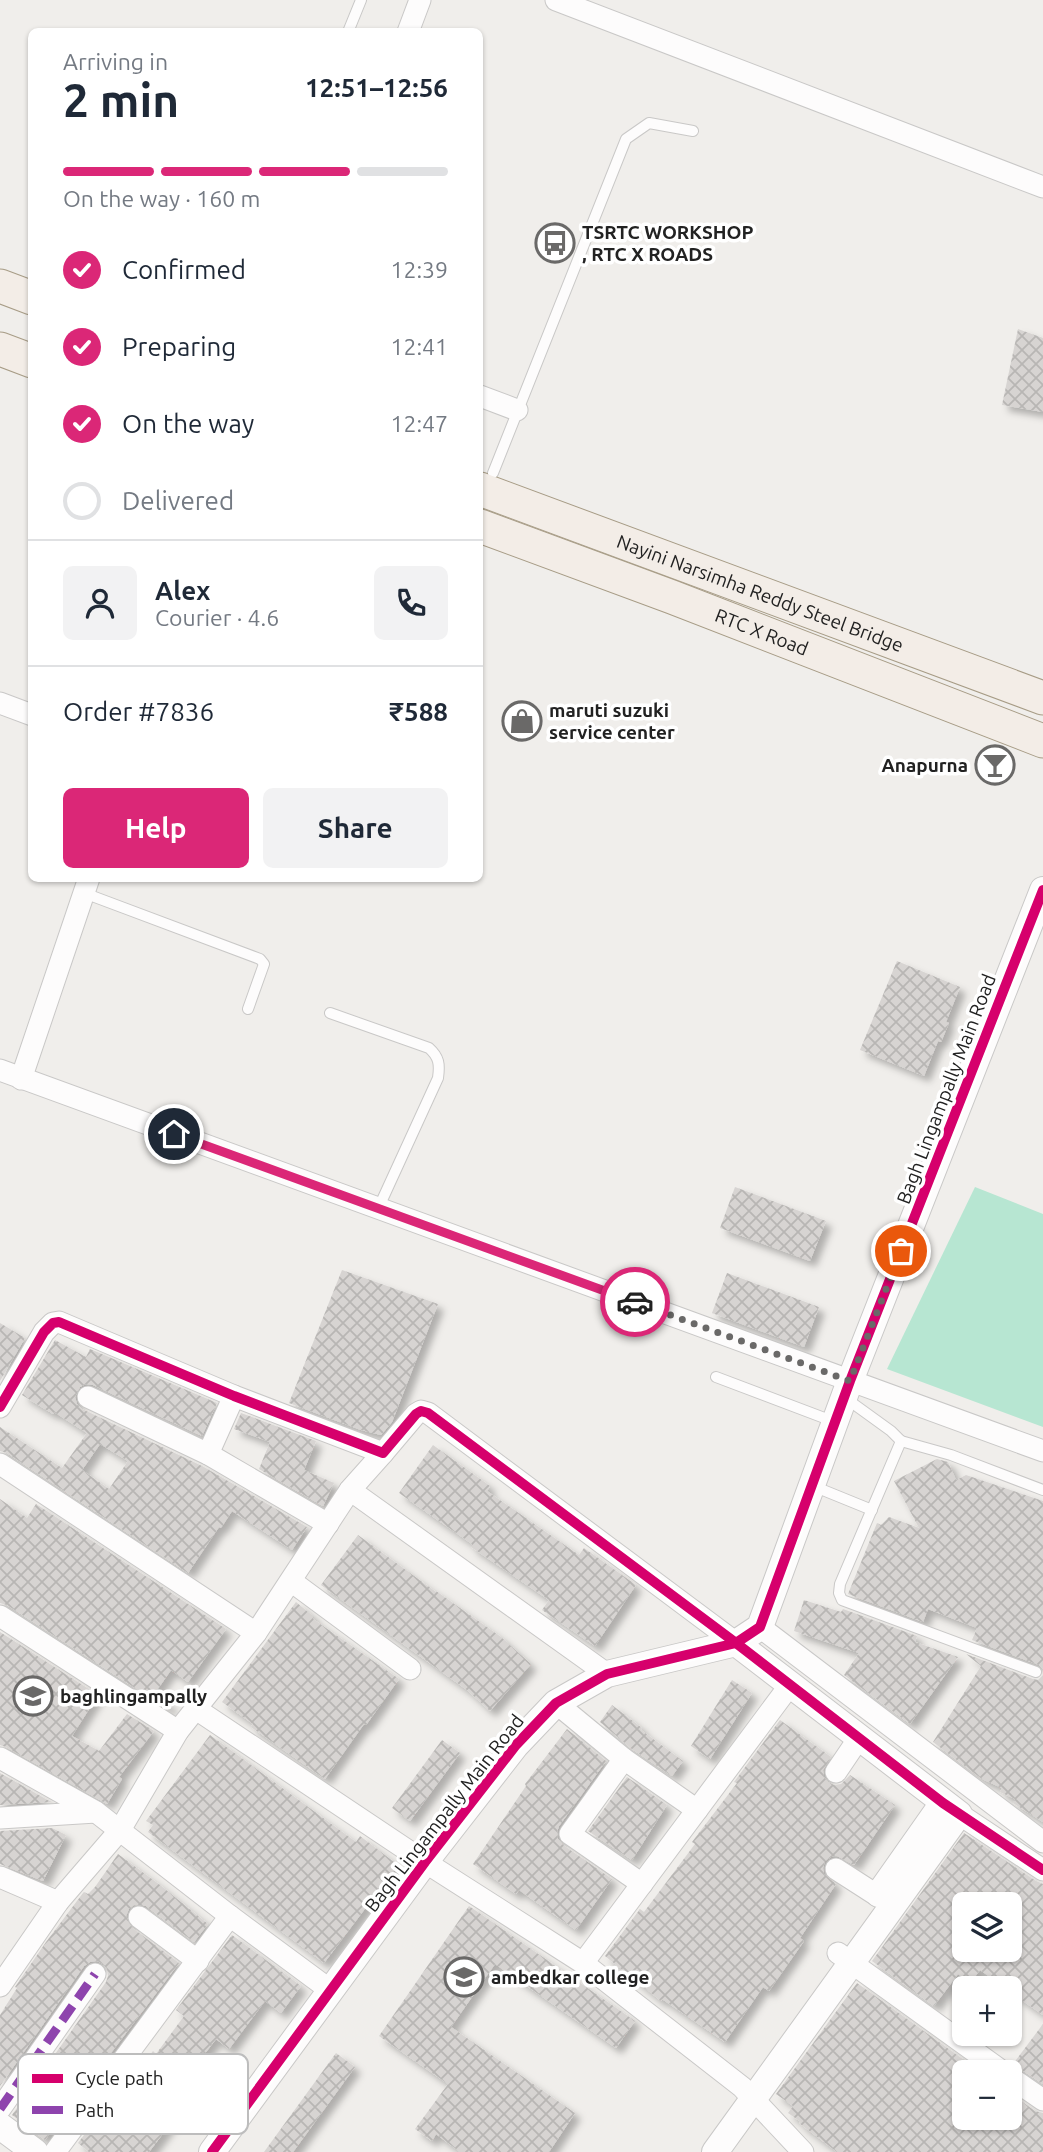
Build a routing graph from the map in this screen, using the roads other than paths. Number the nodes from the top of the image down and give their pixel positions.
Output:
1 (361, 0) edge
2 (556, 0) edge
3 (417, 1) edge
4 (350, 28) edge
5 (409, 28) edge
6 (693, 131) dead end
7 (1043, 187) edge
8 (0, 286) edge
9 (28, 296) edge
10 (0, 307) edge
11 (28, 318) edge
12 (0, 335) edge
13 (28, 346) edge
14 (0, 349) edge
15 (28, 360) edge
16 (483, 398) edge
17 (517, 410) junction
18 (484, 476) edge
19 (483, 514) edge
20 (483, 527) edge
21 (1043, 675) edge
22 (1043, 698) edge
23 (0, 703) edge
24 (28, 714) edge
25 (1043, 725) edge
26 (1043, 741) edge
27 (86, 886) edge
28 (1043, 890) edge
29 (248, 1009) dead end
30 (330, 1013) dead end
31 (0, 1070) edge
32 (21, 1079) junction
33 (378, 1209) junction
34 (716, 1377) dead end
35 (847, 1389) junction
36 (234, 1396) junction
37 (88, 1397) dead end
38 (0, 1407) edge
39 (835, 1422) junction
40 (901, 1441) junction
41 (1043, 1451) edge
42 (383, 1453) junction
43 (208, 1454) junction
44 (0, 1464) edge
45 (812, 1485) junction
46 (351, 1490) junction
47 (1043, 1490) edge
48 (872, 1510) junction
49 (328, 1524) junction
50 (291, 1581) junction
51 (0, 1616) edge
52 (760, 1627) junction
53 (256, 1633) junction
54 (736, 1643) junction
55 (410, 1669) dead end
56 (1035, 1672) dead end
57 (607, 1674) junction
58 (790, 1685) junction
59 (556, 1703) junction
60 (196, 1709) junction
61 (178, 1731) junction
62 (859, 1738) junction
63 (0, 1758) edge
64 (624, 1759) junction
65 (836, 1772) dead end
66 (951, 1809) junction
67 (697, 1810) junction
68 (96, 1812) junction
69 (0, 1818) edge
70 (120, 1830) junction
71 (1043, 1842) edge
72 (425, 1862) junction
73 (836, 1869) dead end
74 (1043, 1870) edge
75 (0, 1877) edge
76 (642, 1884) junction
77 (878, 1896) junction
78 (58, 1902) junction
79 (230, 1916) junction
80 (139, 1917) dead end
81 (844, 1958) junction
82 (198, 1961) junction
83 (583, 1963) junction
84 (95, 1974) dead end
85 (0, 1986) edge
86 (330, 1990) junction
87 (39, 2054) edge
88 (127, 2054) edge
89 (986, 2060) edge
90 (18, 2083) edge
91 (1022, 2084) edge
92 (748, 2092) junction
93 (1041, 2094) edge
94 (248, 2103) edge
95 (0, 2109) edge
96 (0, 2126) edge
97 (68, 2134) edge
98 (225, 2134) edge
99 (29, 2150) edge
100 (55, 2152) edge
101 (212, 2152) edge
102 (695, 2152) edge
103 (715, 2152) edge
104 (803, 2152) edge

1 - 4 lane
2 - 7 street
3 - 5 street
6 - 17 lane
8 - 9 main road
10 - 11 main road
12 - 13 main road
14 - 15 main road
16 - 17 street
17 - 18 lane
18 - 21 main road
18 - 22 main road, Nayini Narsimha Reddy Steel Bridge
19 - 25 main road, Nayini Narsimha Reddy Steel Bridge
20 - 26 main road, RTC X Road
23 - 24 street
27 - 29 lane
27 - 32 street
28 - 35 street, Bagh Lingampally Main Road
30 - 33 lane
31 - 32 street
32 - 33 street
33 - 35 street
34 - 39 lane
35 - 39 street, Bagh Lingampally Main Road
35 - 40 lane
35 - 41 street
36 - 38 street
36 - 42 street
36 - 43 street
37 - 43 street
39 - 45 street, Bagh Lingampally Main Road
40 - 47 lane
40 - 48 lane
42 - 46 street
42 - 54 street
43 - 49 street
44 - 53 street
45 - 48 lane
45 - 52 street, Bagh Lingampally Main Road
46 - 49 street
46 - 57 street
48 - 56 lane
49 - 50 street
50 - 53 street
50 - 55 street
51 - 61 street
52 - 54 street, Bagh Lingampally Main Road
52 - 71 street
53 - 60 street
54 - 57 street, Bagh Lingampally Main Road
54 - 58 street
57 - 59 street, Bagh Lingampally Main Road
58 - 62 street
58 - 67 street
59 - 64 street
59 - 72 street, Bagh Lingampally Main Road
60 - 61 street
60 - 72 street
61 - 70 street
62 - 65 street
62 - 66 street
63 - 68 street
64 - 67 street
64 - 76 street
66 - 74 street
66 - 77 street
66 - 81 street
67 - 76 street
68 - 69 street
68 - 70 street
70 - 78 street
70 - 79 street
72 - 83 street
72 - 86 street, Bagh Lingampally Main Road
73 - 77 street
75 - 78 street
76 - 83 street
77 - 81 street
78 - 85 street
79 - 82 street
79 - 86 street
80 - 82 street
81 - 89 street
81 - 92 street
82 - 88 street
83 - 92 street
84 - 87 street
86 - 94 street, Bagh Lingampally Main Road
90 - 95 street
91 - 93 street
92 - 102 street
92 - 103 street
92 - 104 street
96 - 99 street
97 - 100 street
98 - 101 street, Bagh Lingampally Main Road

